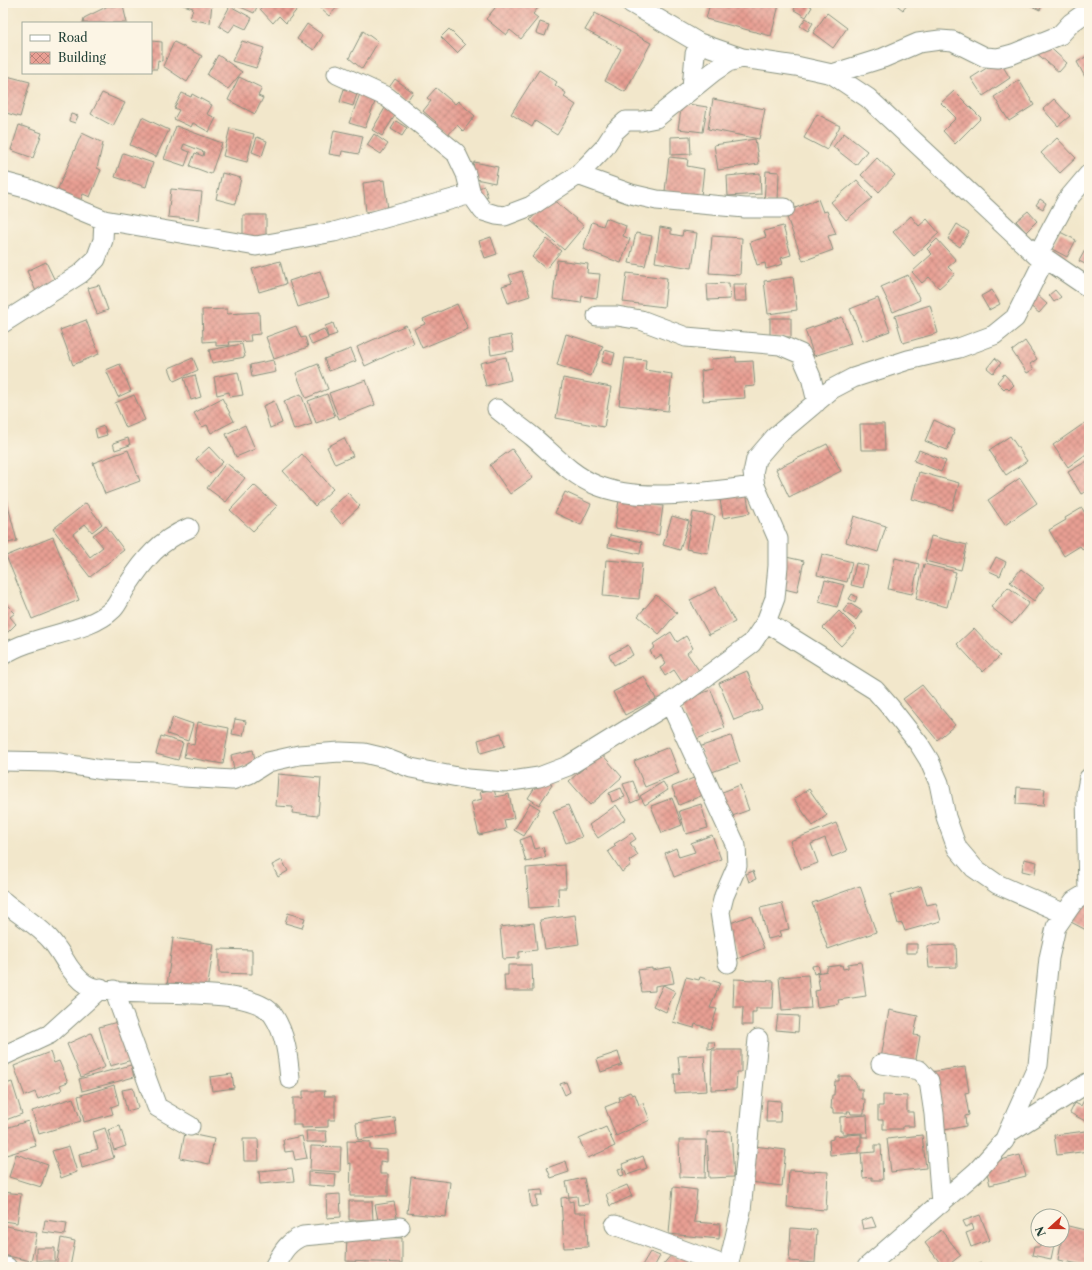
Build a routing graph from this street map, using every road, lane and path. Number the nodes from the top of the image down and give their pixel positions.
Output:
1 (631, 3) edge
2 (1089, 10) edge
3 (699, 44) junction
4 (742, 58) junction
5 (337, 74) dead end
6 (832, 74) junction
7 (692, 88) junction
8 (1089, 174) edge
9 (578, 175) junction
10 (3, 182) edge
11 (471, 194) junction
12 (785, 208) dead end
13 (104, 220) junction
14 (1041, 257) junction
15 (1089, 288) edge
16 (597, 316) dead end
17 (3, 323) edge
18 (816, 402) junction
19 (497, 409) dead end
20 (755, 486) junction
21 (189, 528) dead end
22 (766, 622) junction
23 (3, 655) edge
24 (670, 702) junction
25 (3, 761) edge
26 (1089, 778) edge
27 (1088, 893) edge
28 (3, 901) edge
29 (1065, 914) junction
30 (728, 963) dead end
31 (107, 989) junction
32 (758, 1039) dead end
33 (3, 1056) edge
34 (881, 1064) dead end
35 (290, 1079) dead end
36 (1089, 1082) edge
37 (190, 1126) dead end
38 (1008, 1133) junction
39 (941, 1204) junction
40 (615, 1225) dead end
41 (400, 1227) dead end
42 (3, 1267) edge
43 (7, 1267) edge
44 (274, 1267) edge
45 (723, 1267) edge
46 (728, 1267) edge
47 (867, 1267) edge

1 - 3 street
2 - 6 street
3 - 4 street
3 - 7 street
4 - 6 street
4 - 7 street
5 - 11 street
6 - 14 street
7 - 9 street
8 - 14 street
9 - 11 street
9 - 12 street
10 - 13 street
11 - 13 street
13 - 17 street
14 - 15 street
14 - 18 street
16 - 18 street
18 - 20 street
19 - 20 street
20 - 22 street
21 - 23 street
22 - 24 street
22 - 29 street
24 - 25 street
24 - 30 street
26 - 27 street
27 - 29 street
28 - 31 street
29 - 38 street
31 - 33 street
31 - 35 street
31 - 37 street
32 - 46 street
34 - 39 street
36 - 38 street
38 - 39 street
39 - 47 street
40 - 45 street
41 - 44 street
42 - 43 street

